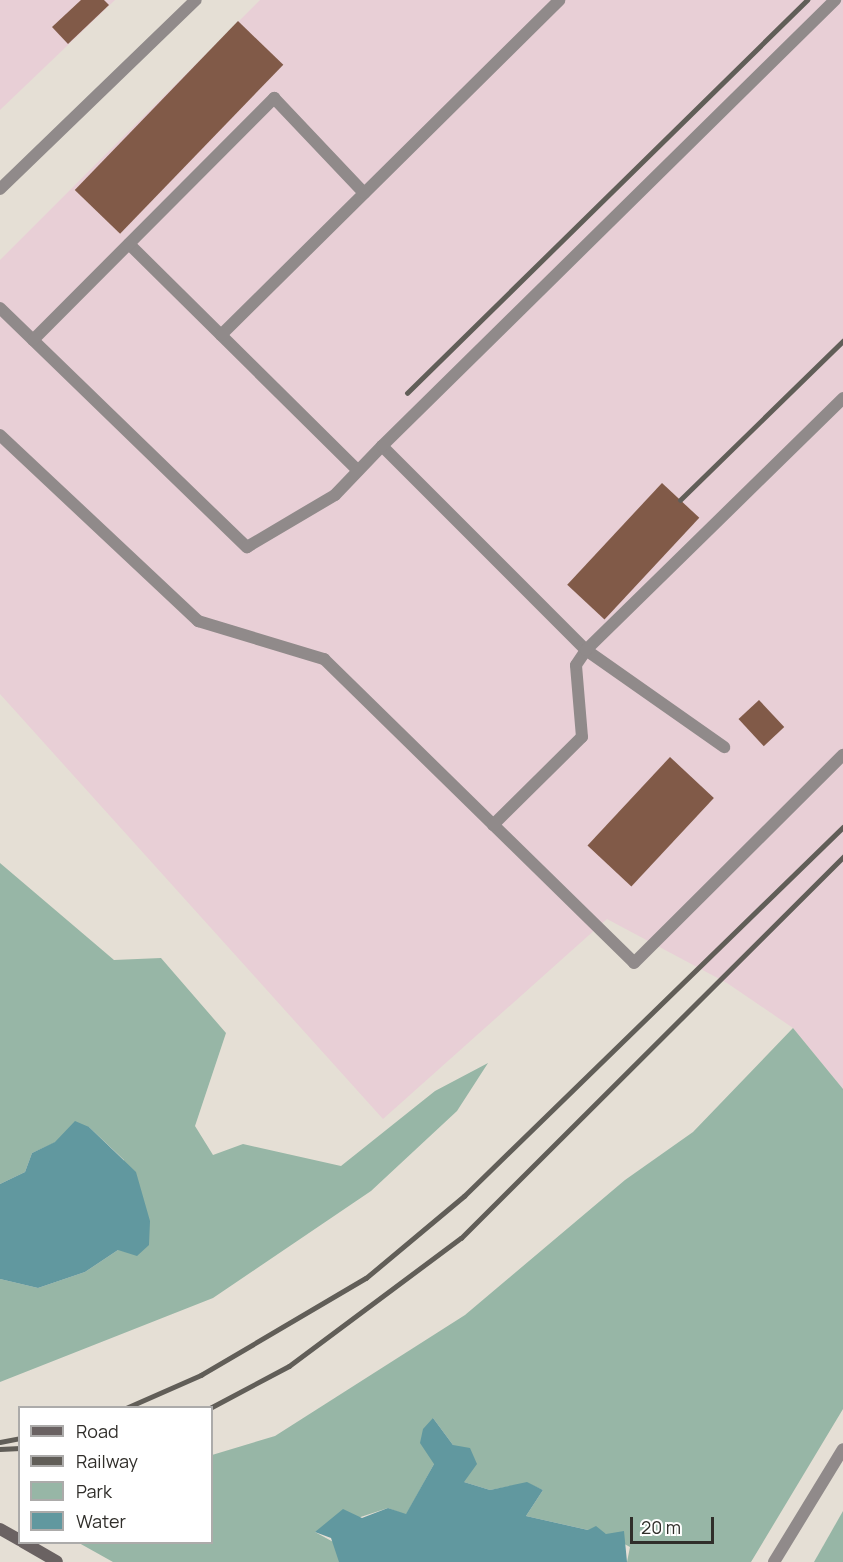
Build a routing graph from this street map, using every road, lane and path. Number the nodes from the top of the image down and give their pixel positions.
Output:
1 (196, 0) edge
2 (559, 0) edge
3 (835, 0) edge
4 (0, 189) edge
5 (364, 194) junction
6 (129, 244) junction
7 (0, 308) edge
8 (221, 335) junction
9 (33, 340) junction
10 (843, 398) edge
11 (0, 435) edge
12 (382, 447) junction
13 (358, 471) junction
14 (586, 650) junction
15 (724, 747) dead end
16 (843, 755) edge
17 (493, 825) junction
18 (843, 1449) edge
19 (0, 1529) edge
20 (18, 1539) edge
21 (26, 1544) edge
22 (57, 1562) edge
23 (774, 1562) edge

1 - 4 lane
2 - 5 lane
3 - 12 lane
5 - 6 lane
5 - 8 lane
6 - 8 lane
6 - 9 lane
7 - 9 lane
8 - 13 lane
9 - 13 lane
10 - 14 lane
11 - 17 lane
12 - 13 lane
12 - 14 lane
14 - 15 lane
14 - 17 lane
16 - 17 lane
18 - 23 lane
19 - 20 main road
21 - 22 main road

